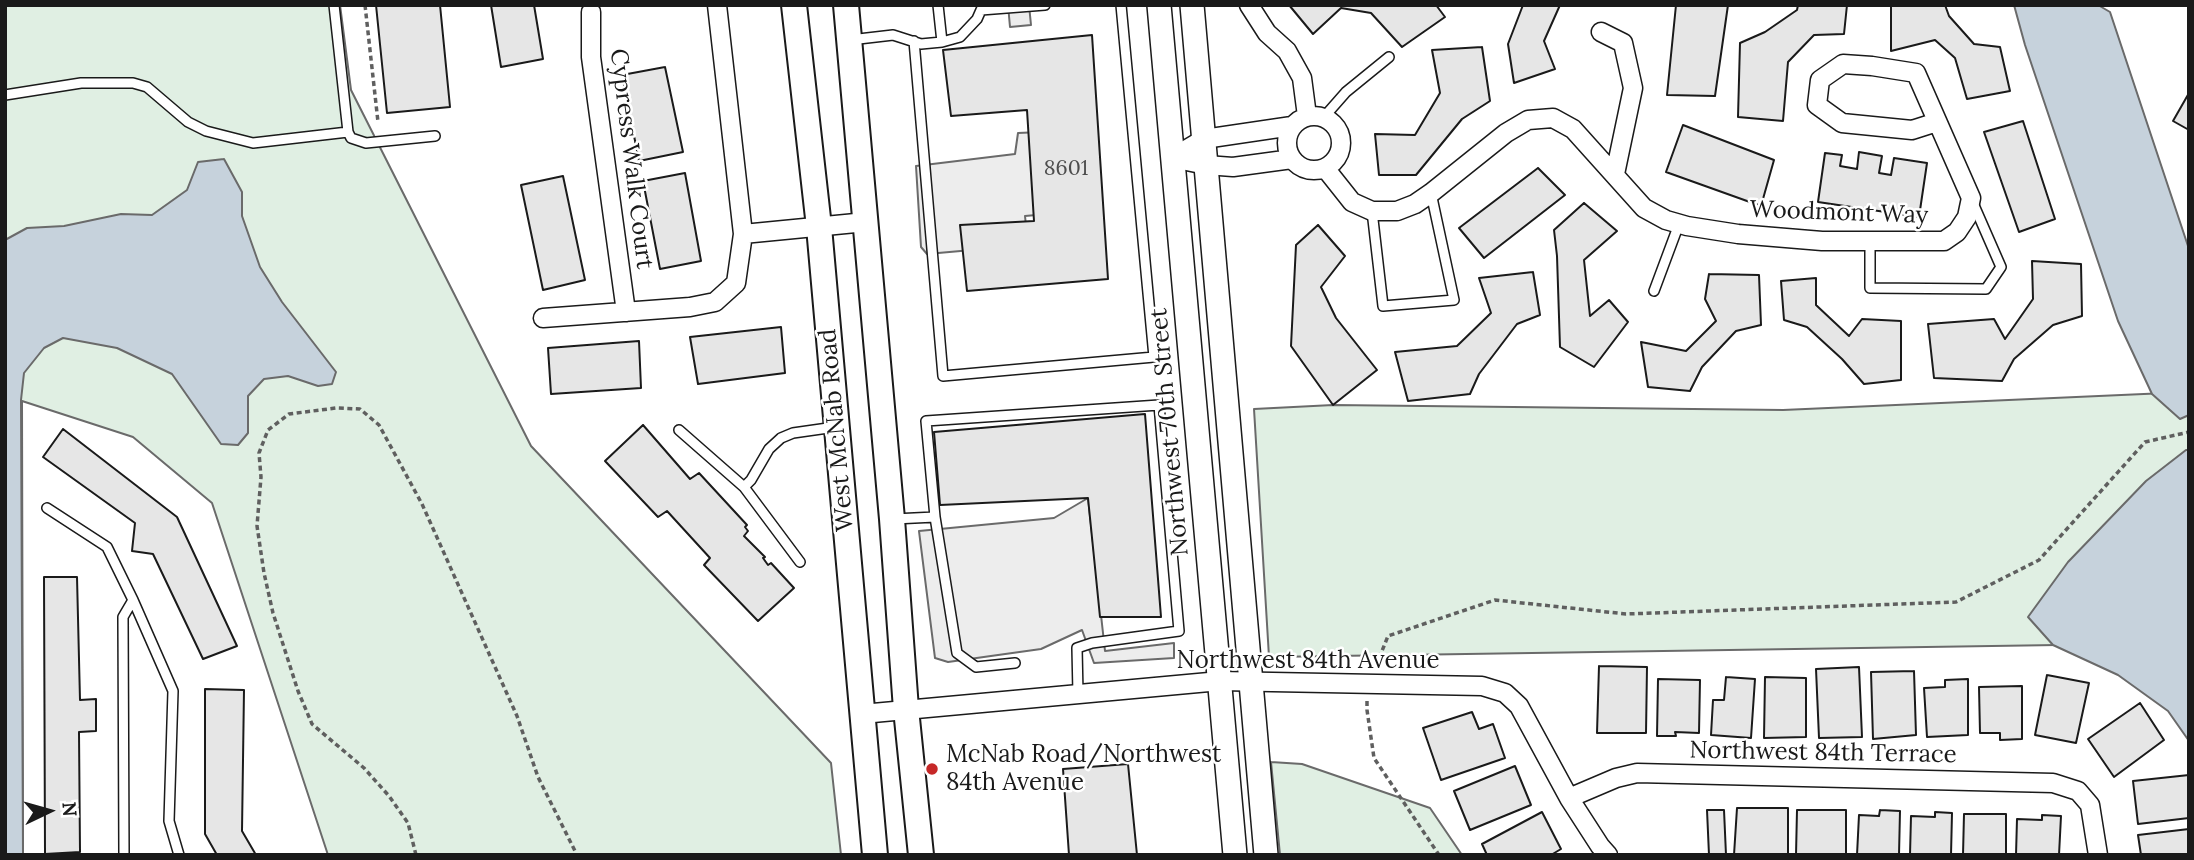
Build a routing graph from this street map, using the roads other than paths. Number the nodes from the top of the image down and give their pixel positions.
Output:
1 (334, 5) edge
2 (718, 5) edge
3 (794, 5) edge
4 (853, 5) edge
5 (938, 5) edge
6 (1045, 5) edge
7 (1121, 5) edge
8 (1159, 5) edge
9 (1192, 5) edge
10 (1249, 5) edge
11 (846, 6) edge
12 (980, 8) edge
13 (591, 12) dead end
14 (1601, 32) dead end
15 (849, 41) junction
16 (914, 41) junction
17 (942, 42) junction
18 (1389, 57) dead end
19 (5, 95) edge
20 (1307, 120) junction
21 (1937, 122) junction
22 (348, 132) junction
23 (435, 136) dead end
24 (1204, 139) junction
25 (1172, 158) junction
26 (1292, 159) junction
27 (1206, 165) junction
28 (1325, 168) junction
29 (1615, 174) junction
30 (1431, 193) junction
31 (1971, 198) junction
32 (1372, 211) junction
33 (866, 222) junction
34 (1679, 224) junction
35 (819, 227) junction
36 (743, 234) junction
37 (1870, 241) junction
38 (1654, 291) dead end
39 (626, 312) junction
40 (543, 318) dead end
41 (1223, 359) junction
42 (1190, 362) junction
43 (836, 426) junction
44 (679, 430) dead end
45 (744, 487) junction
46 (47, 508) dead end
47 (935, 517) junction
48 (892, 519) junction
49 (800, 562) dead end
50 (133, 600) junction
51 (1015, 663) dead end
52 (1220, 681) junction
53 (1250, 681) junction
54 (1078, 694) junction
55 (906, 709) junction
56 (862, 714) junction
57 (1569, 798) junction
58 (124, 855) edge
59 (179, 855) edge
60 (875, 855) edge
61 (921, 855) edge
62 (1235, 855) edge
63 (1266, 855) edge
64 (1608, 855) edge
65 (2098, 855) edge

1 - 22 lane
2 - 36 street
3 - 35 main road, West McNab Road
4 - 11 lane
5 - 17 lane
6 - 12 lane
7 - 16 lane
8 - 25 street, Northwest 70th Street
9 - 24 street
10 - 20 street
11 - 15 main road, West McNab Road
12 - 17 lane
13 - 39 street, Cypress Walk Court
14 - 29 street
15 - 16 lane
15 - 33 main road, West McNab Road
16 - 17 lane
18 - 20 lane
19 - 22 lane
20 - 24 street
20 - 26 street
20 - 28 street
21 - 21 street
21 - 31 street
22 - 23 lane
24 - 25 street
24 - 27 street
25 - 27 street
25 - 42 street, Northwest 70th Street
26 - 27 street
26 - 28 street
27 - 41 street
28 - 32 street
29 - 30 street, Woodmont Way
29 - 34 street, Woodmont Way
30 - 32 street, Woodmont Way
30 - 32 lane
31 - 37 street, Woodmont Way
31 - 37 lane
33 - 35 street
33 - 48 main road, West McNab Road
34 - 37 street, Woodmont Way
34 - 38 lane
35 - 36 street
35 - 43 main road, West McNab Road
36 - 39 street
39 - 40 street
41 - 42 street
41 - 53 street
42 - 52 street, Northwest 70th Street
43 - 45 lane
43 - 56 main road, West McNab Road
44 - 45 lane
45 - 49 lane
46 - 50 lane
47 - 48 lane
47 - 51 lane
47 - 54 lane
48 - 55 main road, West McNab Road
50 - 58 lane
50 - 59 lane
52 - 53 street, Northwest 84th Avenue
52 - 54 street, Northwest 84th Avenue
52 - 62 street, Northwest 70th Street
53 - 57 street, Northwest 84th Avenue
53 - 63 street
54 - 55 street, Northwest 84th Avenue
55 - 56 street, Northwest 84th Avenue
55 - 61 main road, West McNab Road
56 - 60 main road, West McNab Road
57 - 64 street, Northwest 84th Avenue
57 - 65 street, Northwest 84th Terrace

